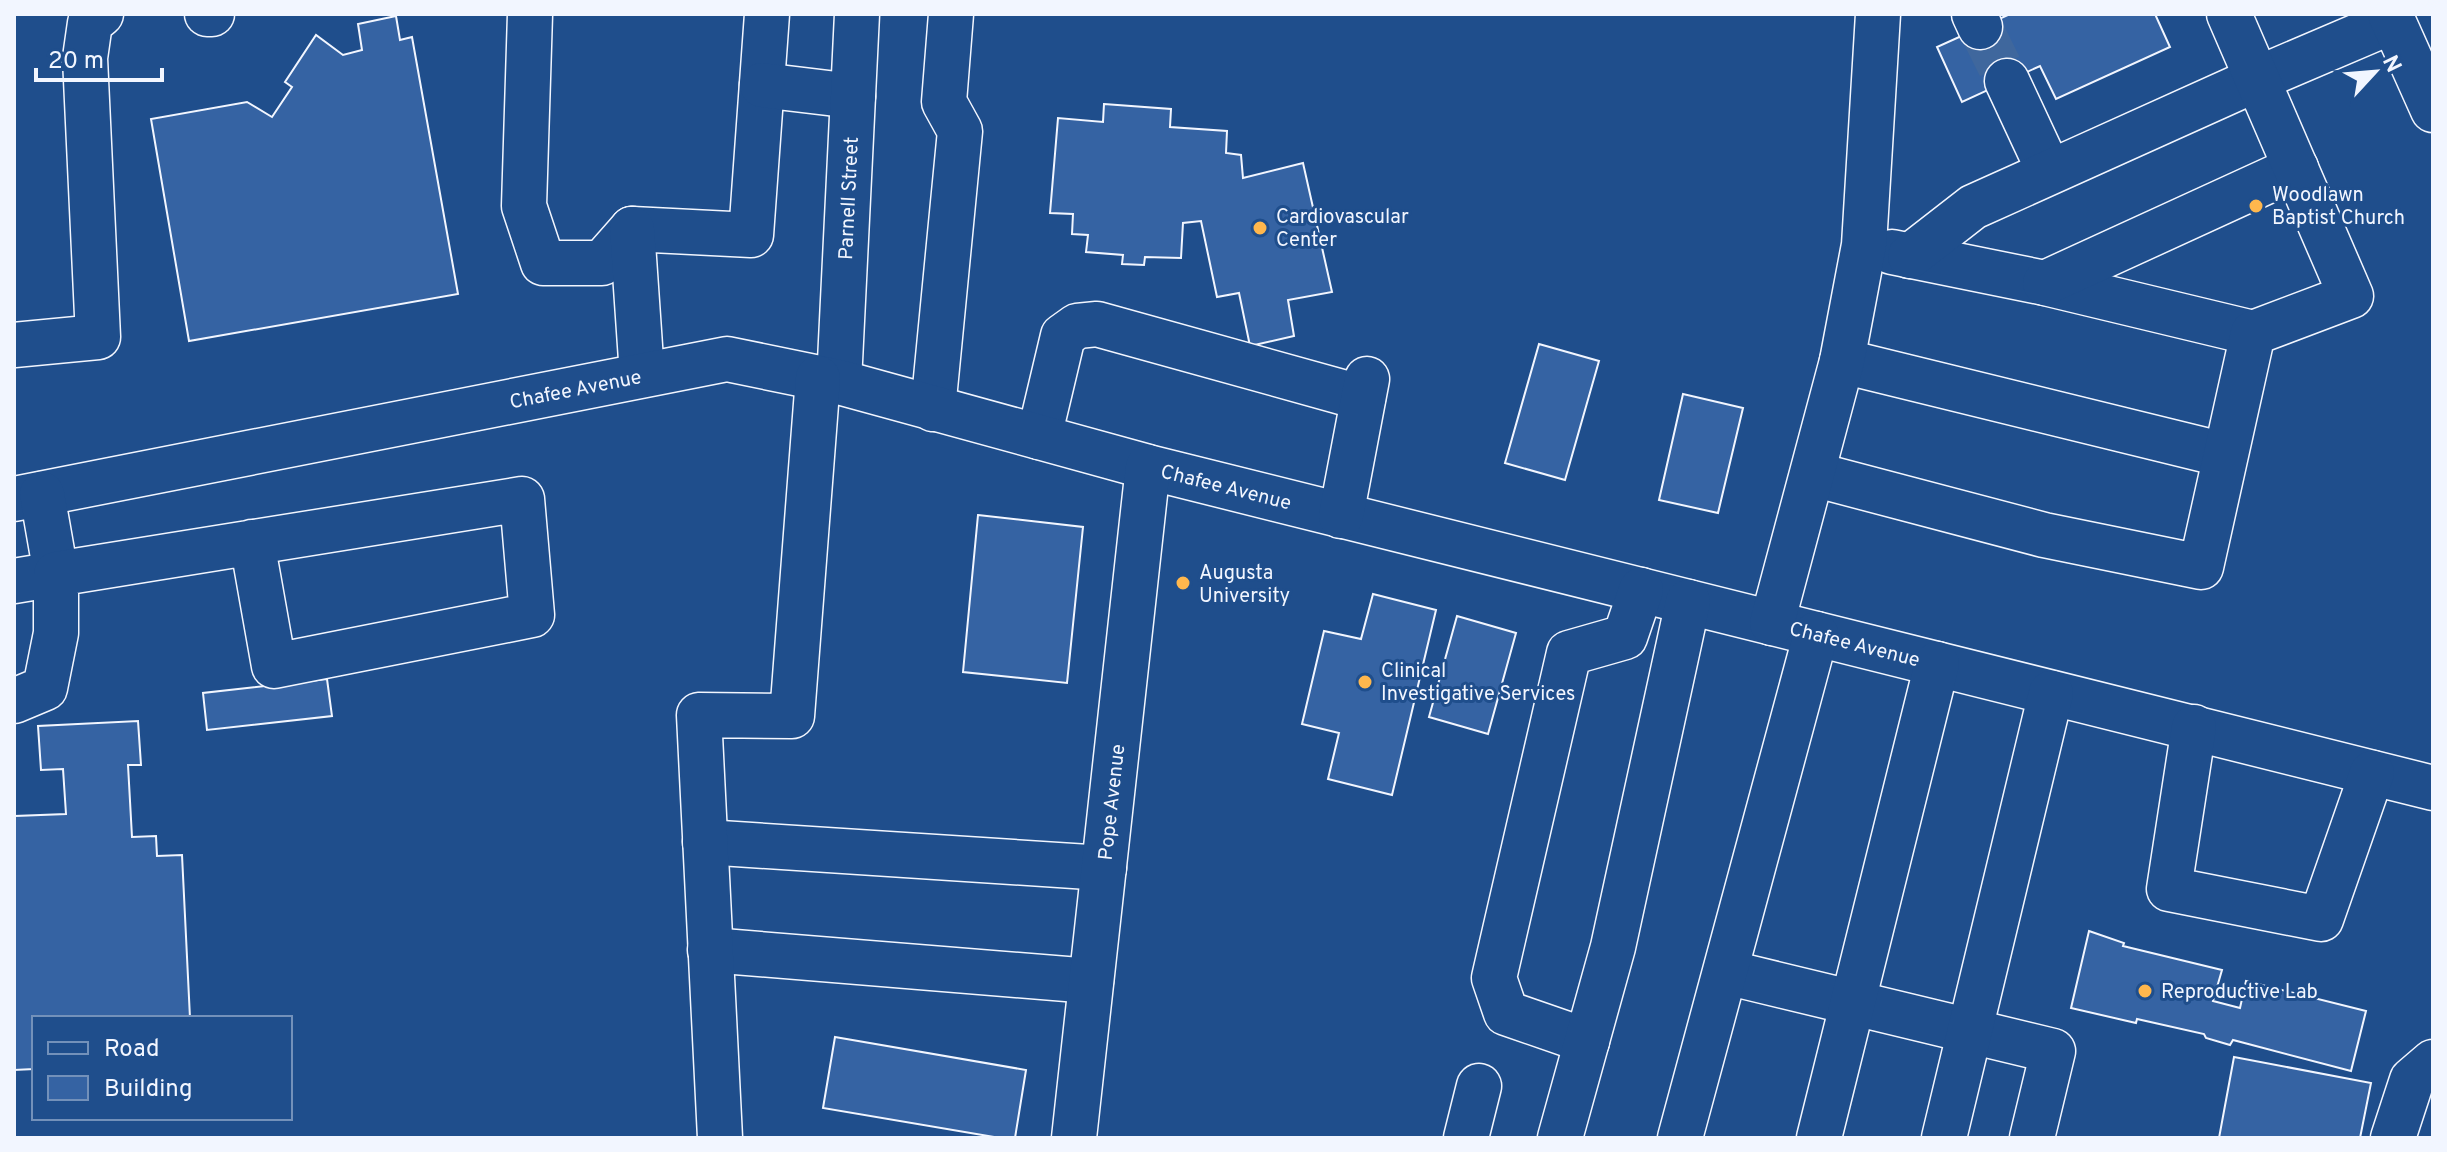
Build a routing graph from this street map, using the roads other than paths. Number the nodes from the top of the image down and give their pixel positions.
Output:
1 (101, 14) edge
2 (530, 14) edge
3 (767, 14) edge
4 (857, 14) edge
5 (951, 14) edge
6 (1878, 14) edge
7 (2229, 14) edge
8 (2392, 17) edge
9 (2257, 79) junction
10 (2007, 81) tunnel mouth
11 (762, 85) junction
12 (853, 96) junction
13 (2431, 98) edge
14 (2296, 168) junction
15 (2049, 171) junction
16 (632, 229) junction
17 (1864, 245) junction
18 (1910, 256) junction
19 (2045, 283) junction
20 (2253, 333) junction
21 (14, 345) edge
22 (1842, 361) junction
23 (642, 375) junction
24 (828, 380) junction
25 (933, 409) junction
26 (1039, 437) junction
27 (2225, 455) junction
28 (1148, 467) junction
29 (1813, 474) junction
30 (28, 497) edge
31 (1341, 516) junction
32 (252, 542) junction
33 (35, 578) edge
34 (1641, 590) junction
35 (1688, 602) junction
36 (1772, 623) junction
37 (1816, 634) junction
38 (1625, 637) junction
39 (1676, 660) junction
40 (1937, 664) junction
41 (2051, 693) junction
42 (14, 701) edge
43 (2194, 727) junction
44 (2372, 773) junction
45 (2433, 788) edge
46 (705, 842) junction
47 (1104, 868) junction
48 (710, 950) junction
49 (1726, 972) junction
50 (1091, 981) junction
51 (1853, 1002) junction
52 (1970, 1031) junction
53 (1587, 1041) junction
54 (2433, 1062) edge
55 (1479, 1086) dead end
56 (720, 1138) edge
57 (1074, 1138) edge
58 (1466, 1138) edge
59 (1560, 1138) edge
60 (1680, 1138) edge
61 (1819, 1138) edge
62 (1944, 1138) edge
63 (2032, 1138) edge
64 (2393, 1138) edge

1 - 21 street
2 - 16 street
3 - 11 street
4 - 12 street, Parnell Street
5 - 25 street
6 - 17 street
7 - 9 street
8 - 9 street
8 - 13 street
9 - 14 street
9 - 15 street
10 - 15 street
11 - 12 street
11 - 16 street
12 - 24 street, Parnell Street
14 - 19 street
14 - 20 street
15 - 18 street
16 - 23 street
17 - 18 street
17 - 22 street
18 - 19 street
19 - 20 street
20 - 27 street
22 - 27 street
22 - 29 street
23 - 24 street, Chafee Avenue
23 - 30 street, Chafee Avenue
24 - 25 street, Chafee Avenue
24 - 46 street, Parnell Street
25 - 26 street, Chafee Avenue
26 - 28 street, Chafee Avenue
26 - 31 street
27 - 29 street
28 - 31 street, Chafee Avenue
28 - 47 street, Pope Avenue
29 - 36 street
30 - 33 street
31 - 34 street, Chafee Avenue
32 - 32 street
32 - 33 street
33 - 42 street
34 - 35 street, Chafee Avenue
34 - 38 street
35 - 36 street, Chafee Avenue
35 - 39 street
36 - 37 street, Chafee Avenue
37 - 40 street, Chafee Avenue
37 - 49 street
38 - 39 street
38 - 53 street
39 - 53 street
40 - 41 street, Chafee Avenue
40 - 51 street
41 - 43 street, Chafee Avenue
41 - 52 street
43 - 44 street, Chafee Avenue
43 - 44 street
44 - 45 street, Chafee Avenue
46 - 47 street
46 - 48 street
47 - 50 street, Pope Avenue
48 - 50 street
48 - 56 street
49 - 51 street
49 - 60 street
50 - 57 street, Pope Avenue
51 - 52 street
51 - 61 street
52 - 62 street
52 - 63 street
53 - 59 street
54 - 64 street
55 - 58 street

